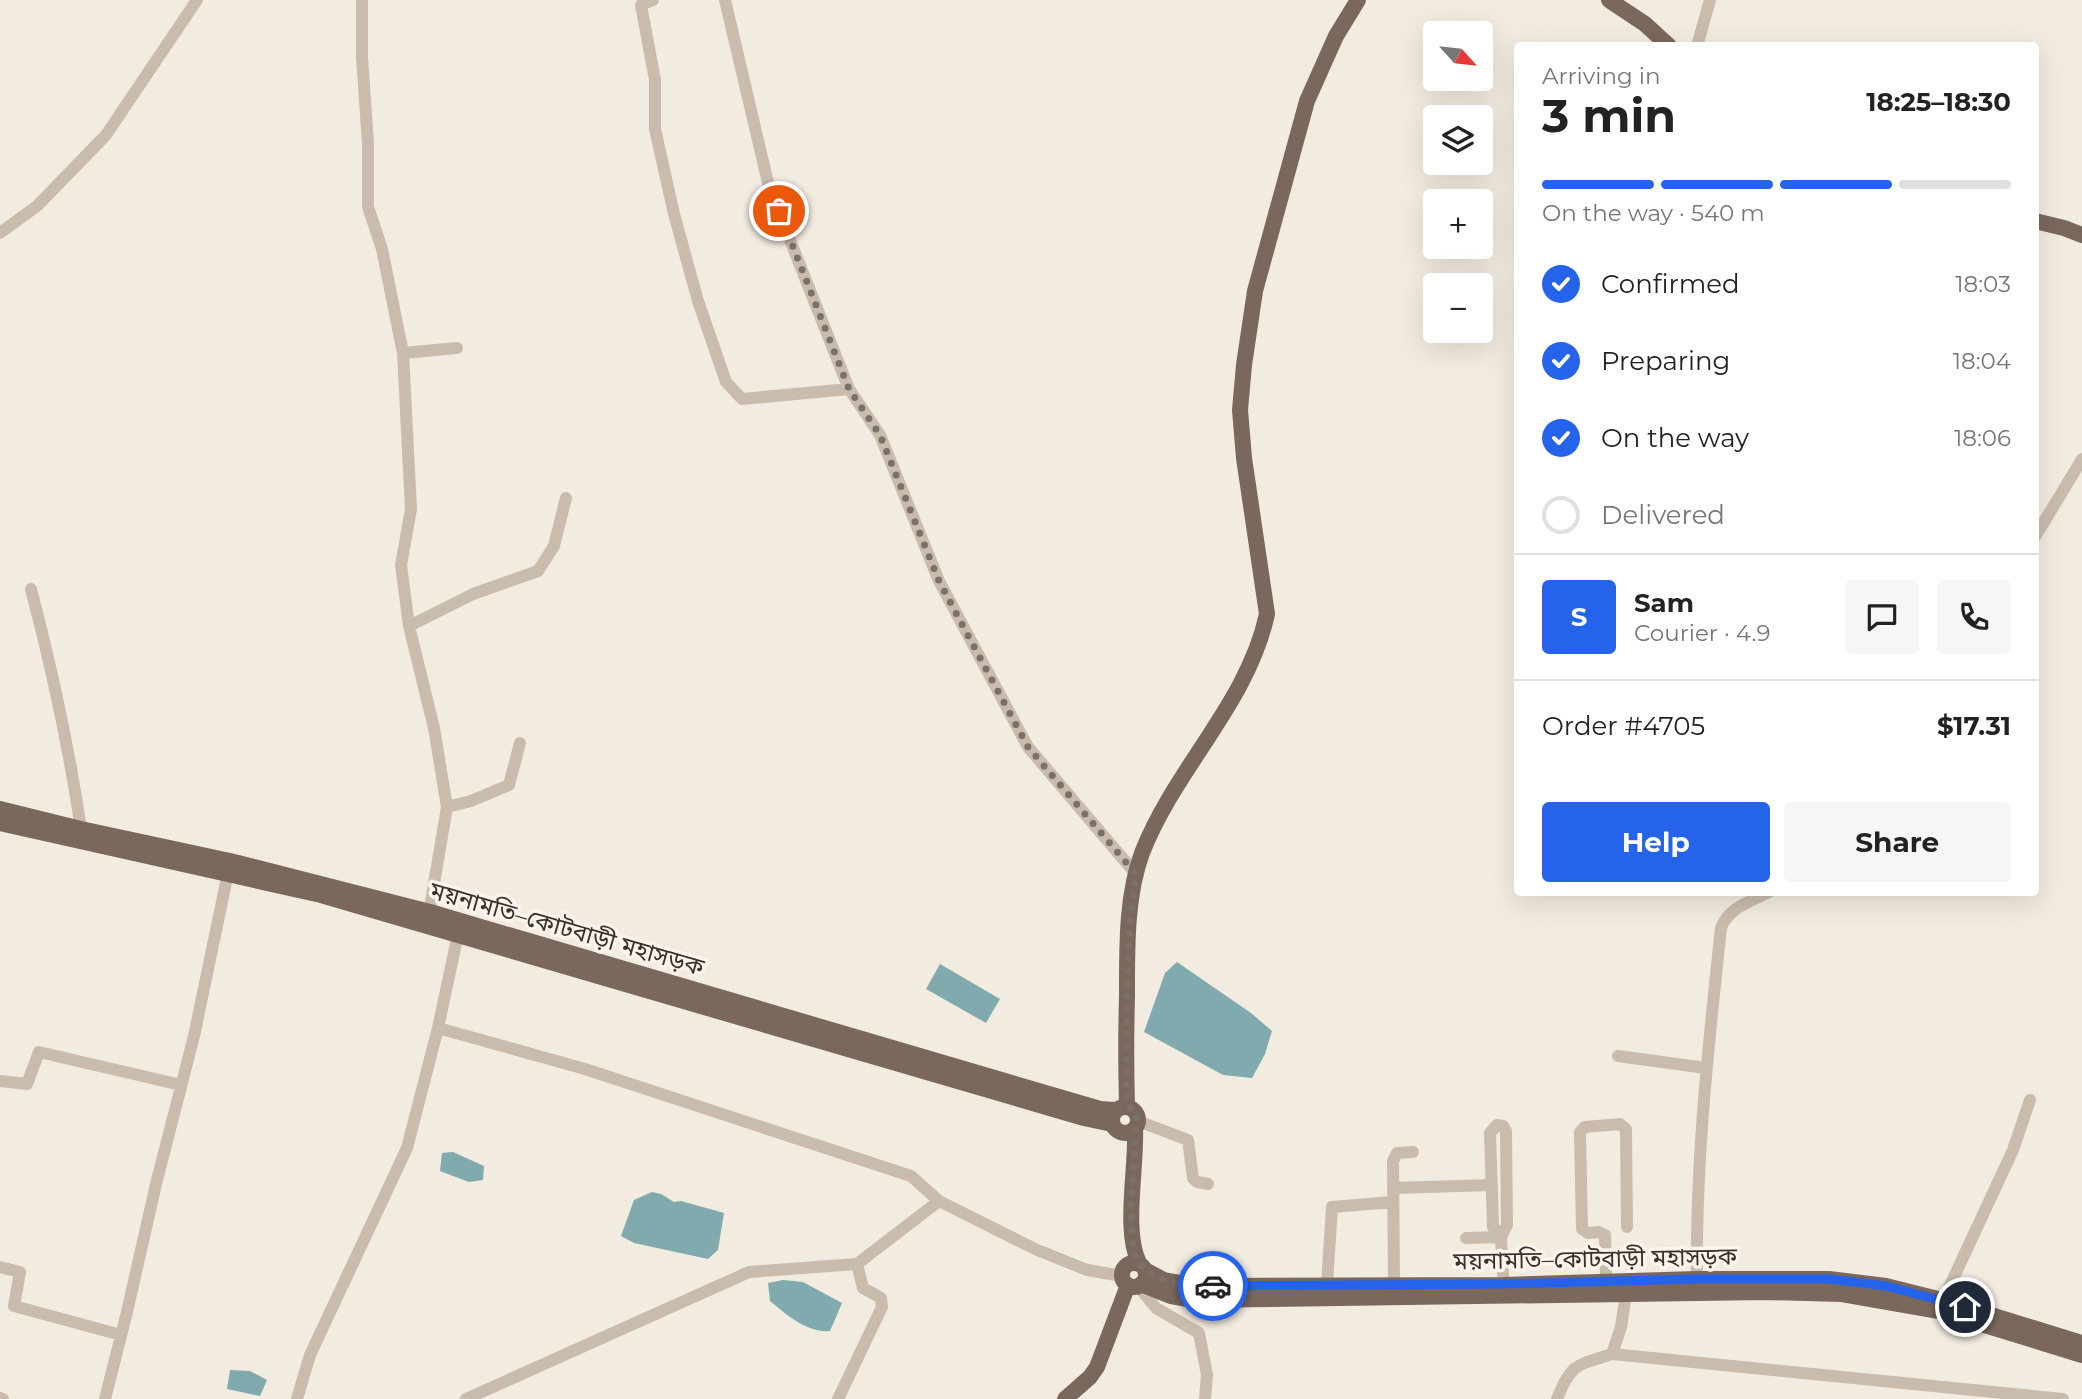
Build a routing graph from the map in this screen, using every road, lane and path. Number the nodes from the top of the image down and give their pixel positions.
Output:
1 (197, 0) edge
2 (362, 0) edge
3 (653, 0) edge
4 (724, 0) edge
5 (1358, 0) edge
6 (1609, 0) edge
7 (1710, 0) edge
8 (1665, 42) edge
9 (1698, 42) edge
10 (2039, 222) edge
11 (0, 233) edge
12 (2082, 235) edge
13 (457, 348) dead end
14 (403, 353) junction
15 (849, 389) junction
16 (2082, 459) edge
17 (566, 498) dead end
18 (2039, 530) edge
19 (31, 589) dead end
20 (409, 626) junction
21 (520, 743) dead end
22 (447, 807) junction
23 (0, 809) edge
24 (0, 823) edge
25 (81, 830) junction
26 (229, 873) junction
27 (1136, 874) junction
28 (1761, 896) edge
29 (428, 919) junction
30 (458, 934) junction
31 (693, 996) junction
32 (438, 1028) junction
33 (1618, 1056) dead end
34 (1706, 1068) junction
35 (0, 1081) edge
36 (181, 1085) junction
37 (2030, 1100) dead end
38 (1125, 1120) junction
39 (1413, 1152) dead end
40 (1208, 1184) dead end
41 (1492, 1185) junction
42 (1393, 1188) junction
43 (939, 1201) junction
44 (1393, 1202) junction
45 (1628, 1227) dead end
46 (1501, 1237) junction
47 (1466, 1238) dead end
48 (858, 1264) junction
49 (0, 1267) edge
50 (1134, 1276) junction
51 (1606, 1282) junction
52 (1327, 1284) junction
53 (1394, 1284) junction
54 (1697, 1286) junction
55 (1504, 1290) junction
56 (1626, 1294) junction
57 (1940, 1305) junction
58 (121, 1335) junction
59 (2082, 1343) edge
60 (1612, 1354) junction
61 (2082, 1355) edge
62 (105, 1399) edge
63 (297, 1399) edge
64 (466, 1399) edge
65 (838, 1399) edge
66 (1065, 1399) edge
67 (1205, 1399) edge
68 (1558, 1399) edge
69 (2063, 1399) edge

1 - 11 street
2 - 14 street
3 - 15 street
4 - 15 street
5 - 27 main road
6 - 8 main road
7 - 9 street
10 - 12 main road
13 - 14 street
14 - 20 street
15 - 27 street
16 - 18 street
17 - 20 street
19 - 25 street
20 - 22 street
21 - 22 street
22 - 29 street
23 - 25 main road, ময়নামতি–কোটবাড়ী মহাসড়ক
24 - 26 main road, ময়নামতি–কোটবাড়ী মহাসড়ক
25 - 29 main road, ময়নামতি–কোটবাড়ী মহাসড়ক
26 - 29 main road, ময়নামতি–কোটবাড়ী মহাসড়ক
26 - 36 street
27 - 38 main road
28 - 34 street
29 - 30 main road, ময়নামতি–কোটবাড়ী মহাসড়ক
29 - 31 main road, ময়নামতি–কোটবাড়ী মহাসড়ক
30 - 31 main road, ময়নামতি–কোটবাড়ী মহাসড়ক
30 - 32 street
31 - 38 main road, ময়নামতি–কোটবাড়ী মহাসড়ক
32 - 43 street
32 - 63 street
33 - 34 street
34 - 54 street
35 - 36 street
36 - 58 street
37 - 57 street
38 - 40 street
38 - 50 main road
39 - 42 street
41 - 42 street
41 - 46 street
41 - 46 street
42 - 44 street
43 - 48 street
43 - 50 street
44 - 52 street
44 - 53 street
45 - 51 street
46 - 47 street
46 - 55 street
48 - 64 street
48 - 65 street
49 - 58 street
50 - 52 main road, ময়নামতি–কোটবাড়ী মহাসড়ক
50 - 55 main road, ময়নামতি–কোটবাড়ী মহাসড়ক
50 - 66 main road
50 - 67 street
51 - 54 main road, ময়নামতি–কোটবাড়ী মহাসড়ক
51 - 55 main road, ময়নামতি–কোটবাড়ী মহাসড়ক
52 - 53 main road, ময়নামতি–কোটবাড়ী মহাসড়ক
53 - 55 main road, ময়নামতি–কোটবাড়ী মহাসড়ক
54 - 56 main road, ময়নামতি–কোটবাড়ী মহাসড়ক
54 - 57 main road, ময়নামতি–কোটবাড়ী মহাসড়ক
55 - 56 main road, ময়নামতি–কোটবাড়ী মহাসড়ক
56 - 60 street
57 - 59 main road, ময়নামতি–কোটবাড়ী মহাসড়ক
57 - 61 main road, ময়নামতি–কোটবাড়ী মহাসড়ক
58 - 62 street
60 - 68 street
60 - 69 street

